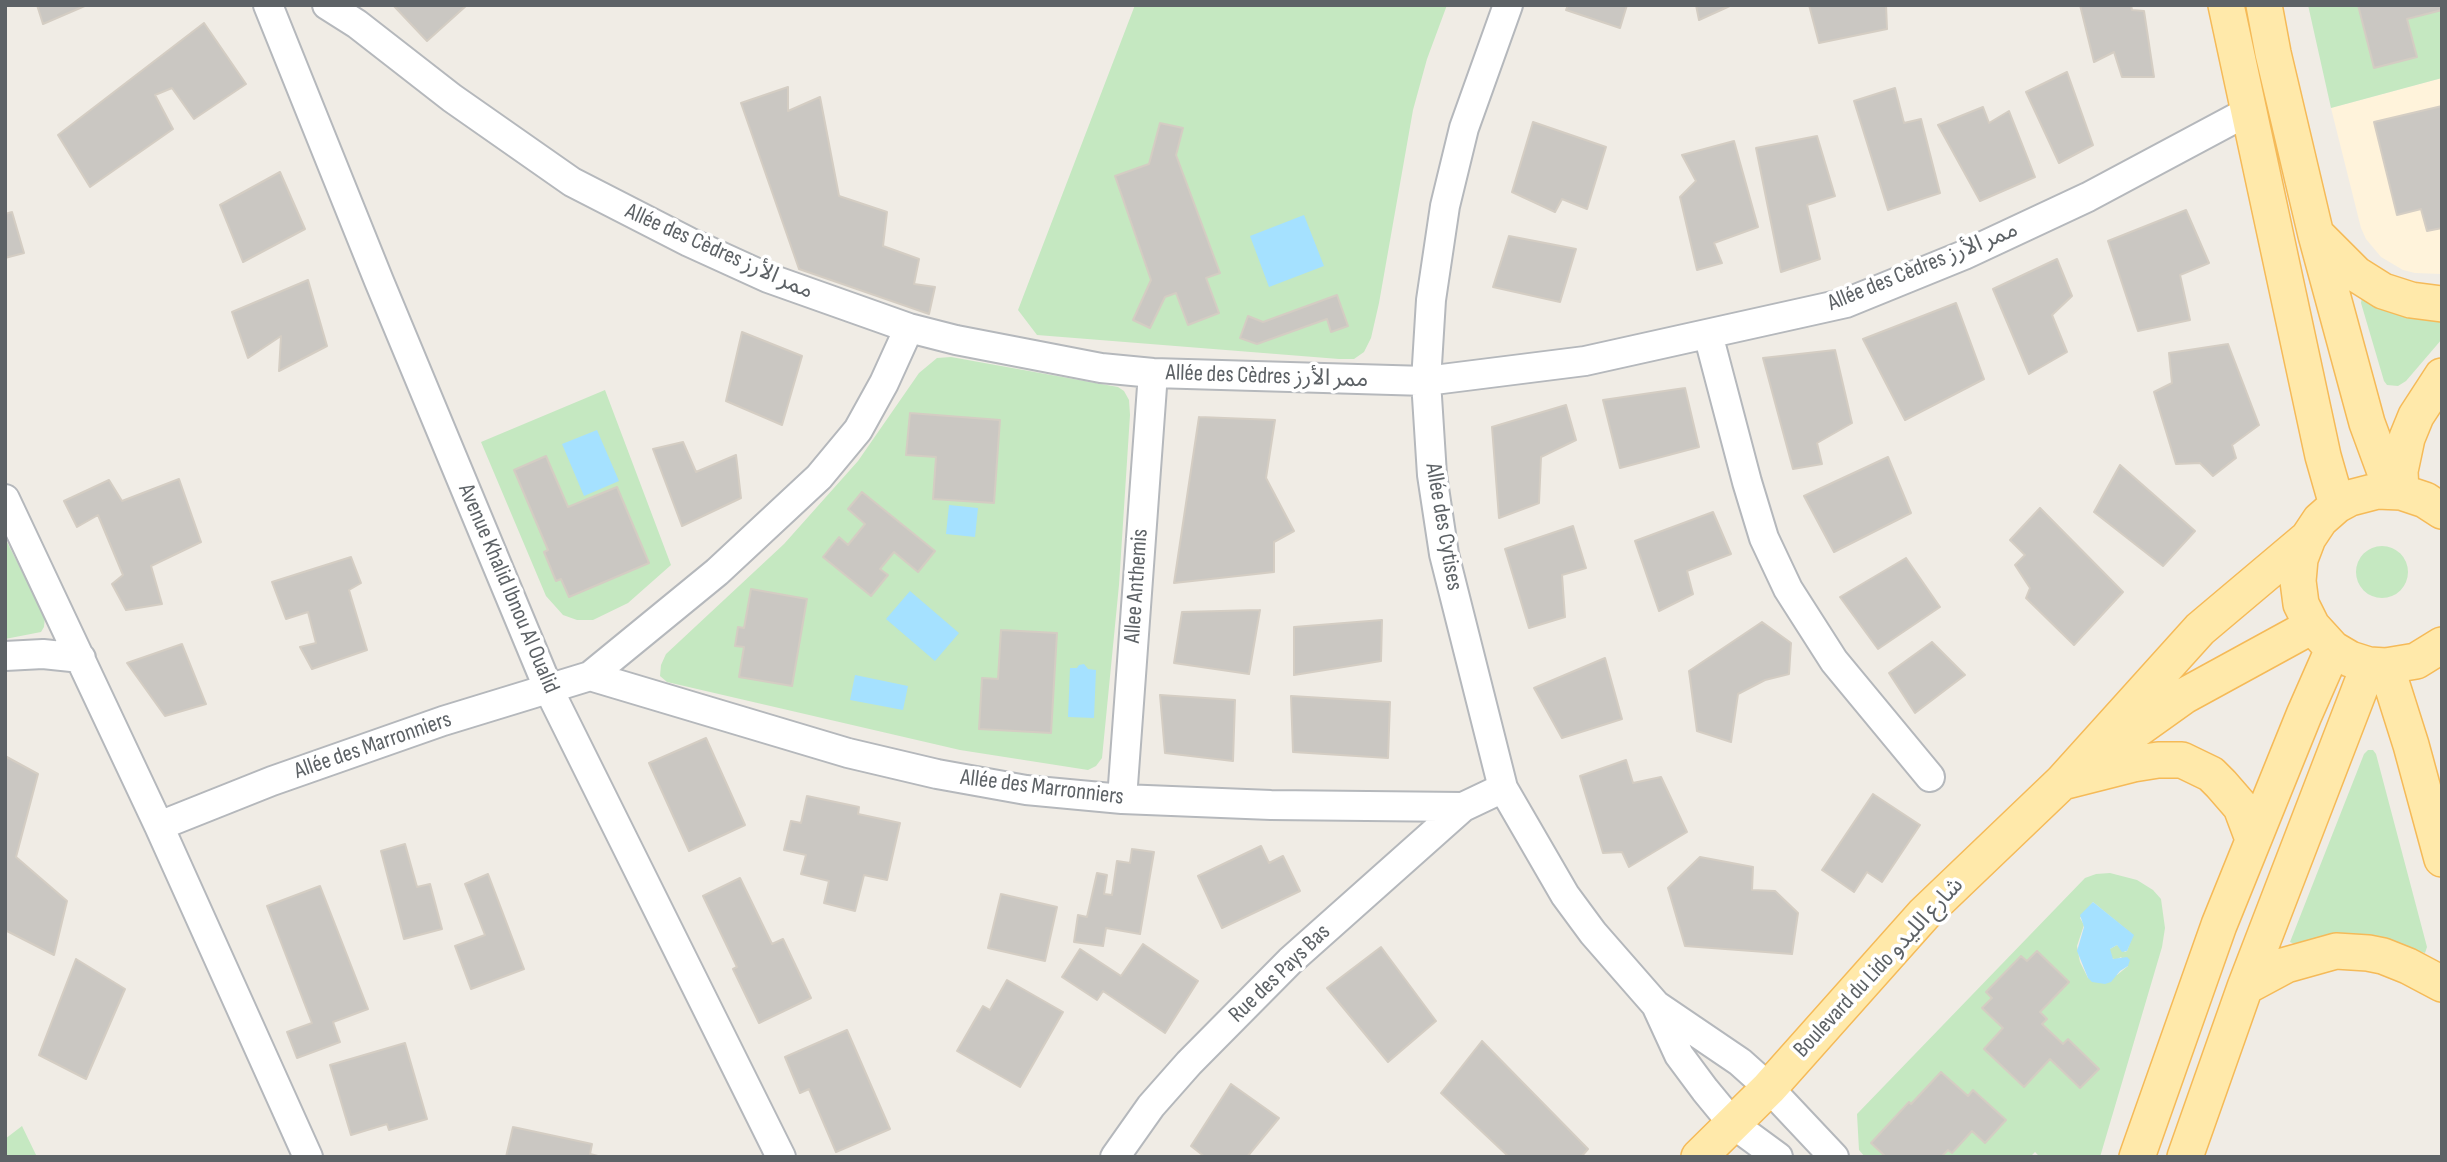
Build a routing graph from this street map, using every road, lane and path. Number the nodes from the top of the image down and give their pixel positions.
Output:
1 (268, 5) edge
2 (327, 5) edge
3 (1508, 5) edge
4 (2226, 5) edge
5 (2264, 5) edge
6 (2247, 112) junction
7 (2316, 234) junction
8 (2442, 304) edge
9 (909, 328) junction
10 (1708, 334) junction
11 (1153, 373) junction
12 (2442, 376) edge
13 (1426, 381) junction
14 (2397, 491) junction
15 (5, 499) edge
16 (2337, 505) junction
17 (2442, 511) edge
18 (2308, 538) junction
19 (2323, 638) junction
20 (2442, 645) edge
21 (5, 656) edge
22 (81, 658) junction
23 (2378, 666) junction
24 (590, 676) junction
25 (549, 690) junction
26 (1930, 777) dead end
27 (2062, 782) junction
28 (1503, 788) junction
29 (1122, 799) junction
30 (1463, 807) junction
31 (159, 826) junction
32 (2253, 839) junction
33 (2442, 859) edge
34 (2442, 984) edge
35 (2245, 987) junction
36 (1656, 1005) junction
37 (1769, 1088) junction
38 (1733, 1125) junction
39 (1125, 1153) edge
40 (308, 1157) edge
41 (781, 1157) edge
42 (1699, 1157) edge
43 (1778, 1157) edge
44 (1833, 1157) edge
45 (2137, 1157) edge
46 (2185, 1157) edge

1 - 25 street, Avenue Khalid Ibnou Al Oualid
2 - 9 street, Allée des Cèdres ممر الأرز
3 - 13 street, Allée des Cytises
4 - 6 main road
5 - 7 main road
6 - 10 street, Allée des Cèdres ممر الأرز
6 - 16 main road
7 - 8 main road
7 - 14 main road
9 - 11 street, Allée des Cèdres ممر الأرز
9 - 24 street, Allée des Marronniers
10 - 13 street, Allée des Cèdres ممر الأرز
10 - 26 street
11 - 13 street, Allée des Cèdres ممر الأرز
11 - 29 street, Allee Anthemis
12 - 14 main road
13 - 28 street, Allée des Cytises
14 - 16 main road
14 - 17 main road
15 - 22 street
16 - 18 main road
18 - 19 main road
18 - 27 main road, Boulevard du Lido شارع الليدو
19 - 23 main road
19 - 27 main road, Boulevard du Lido شارع الليدو
19 - 32 main road
20 - 23 main road
21 - 22 street
22 - 31 street
23 - 33 main road
23 - 35 main road
24 - 25 street, Allée des Marronniers
24 - 29 street, Allée des Marronniers
25 - 31 street, Allée des Marronniers
25 - 41 street, Avenue Khalid Ibnou Al Oualid
27 - 32 main road
27 - 37 main road, Boulevard du Lido شارع الليدو
28 - 30 street, Allée des Marronniers
28 - 36 street, Allée des Cytises
29 - 30 street, Allée des Marronniers
30 - 39 street, Rue des Pays Bas
31 - 40 street
32 - 45 main road
34 - 35 main road
35 - 46 main road
36 - 37 street, Allée des Cytises
36 - 38 street, Allée des Cytises
37 - 38 main road, Boulevard du Lido شارع الليدو
37 - 44 street, Allée des Cytises
38 - 42 main road, Boulevard du Lido شارع الليدو
38 - 43 street, Allée des Cytises

